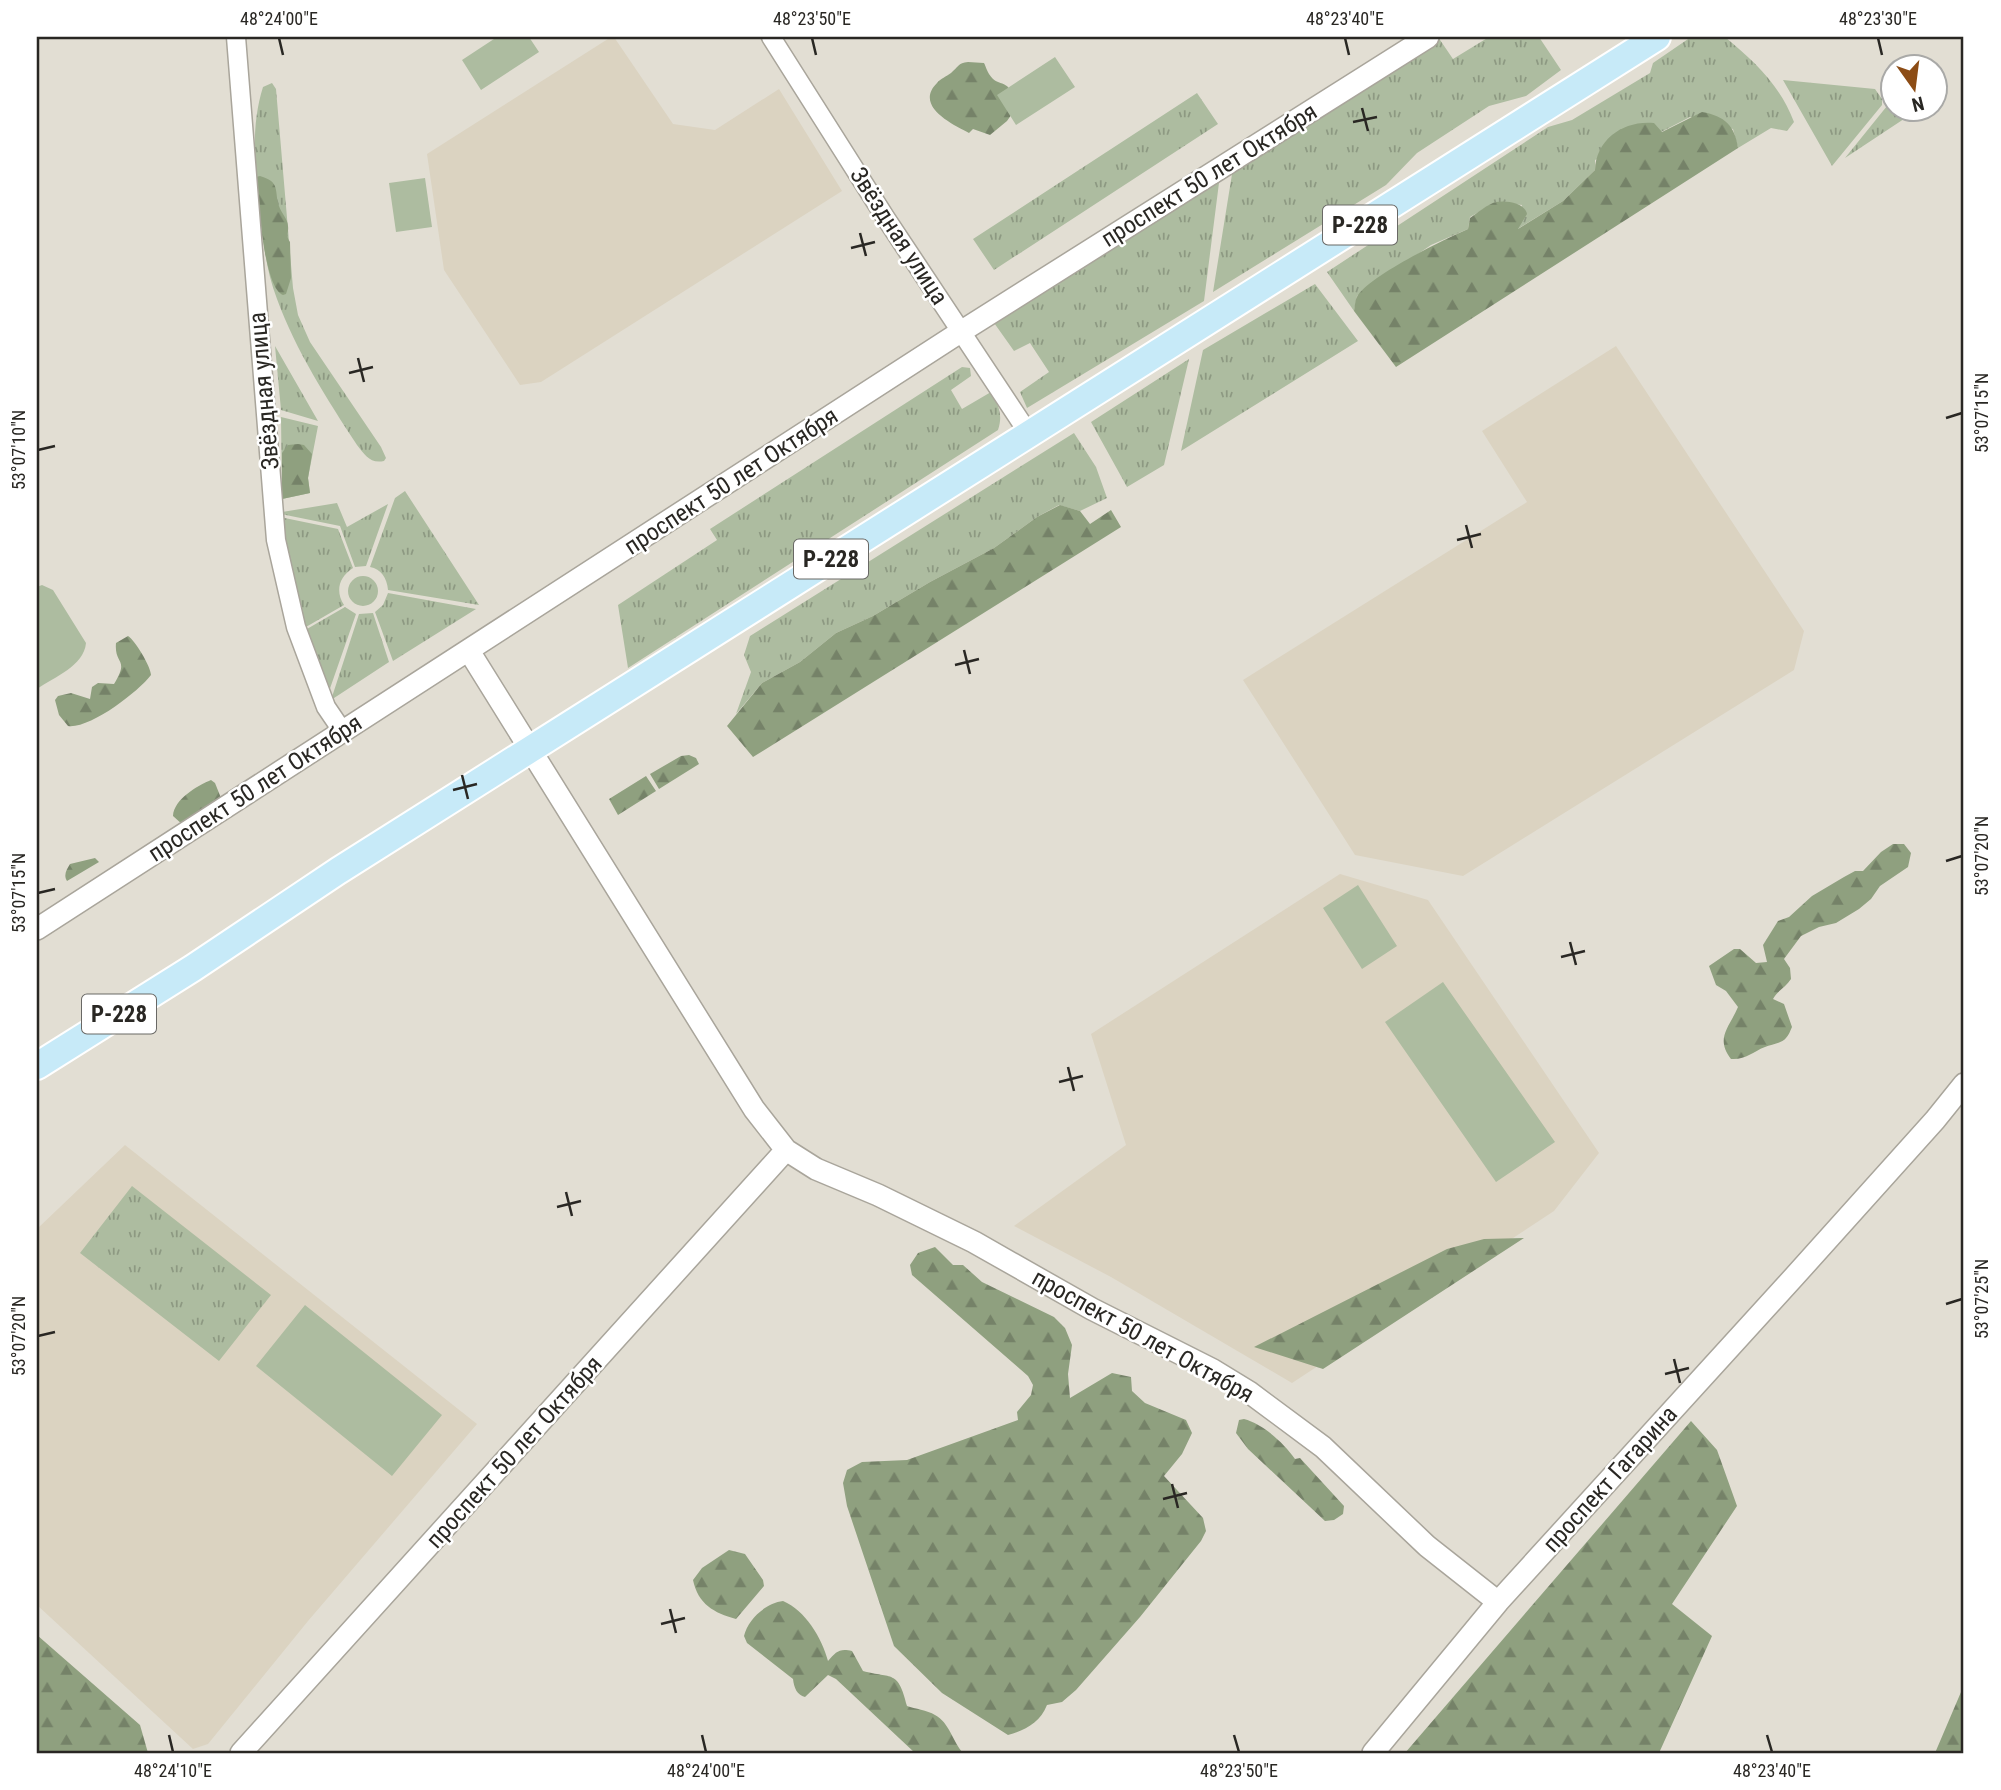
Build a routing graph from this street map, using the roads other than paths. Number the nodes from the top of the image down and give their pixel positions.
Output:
1 (236, 37) edge
2 (771, 37) edge
3 (1428, 37) edge
4 (1650, 38) edge
5 (963, 331) junction
6 (1029, 434) junction
7 (469, 651) junction
8 (344, 732) junction
9 (530, 750) junction
10 (37, 929) edge
11 (37, 1066) edge
12 (1964, 1084) edge
13 (786, 1150) junction
14 (1498, 1602) junction
15 (241, 1753) edge
16 (1373, 1753) edge

1 - 8 street, Звёздная улица
2 - 5 street, Звёздная улица
3 - 5 street, проспект 50 лет Октября
4 - 6 main road, Р-228
5 - 6 street, Звёздная улица
5 - 7 street, проспект 50 лет Октября
6 - 9 main road, Р-228
7 - 8 street, проспект 50 лет Октября
7 - 9 street, проспект 50 лет Октября
8 - 10 street, проспект 50 лет Октября
9 - 11 main road, Р-228
9 - 13 street, проспект 50 лет Октября
12 - 14 street, проспект Гагарина
13 - 14 street, проспект 50 лет Октября
13 - 15 street, проспект 50 лет Октября
14 - 16 street, проспект Гагарина

